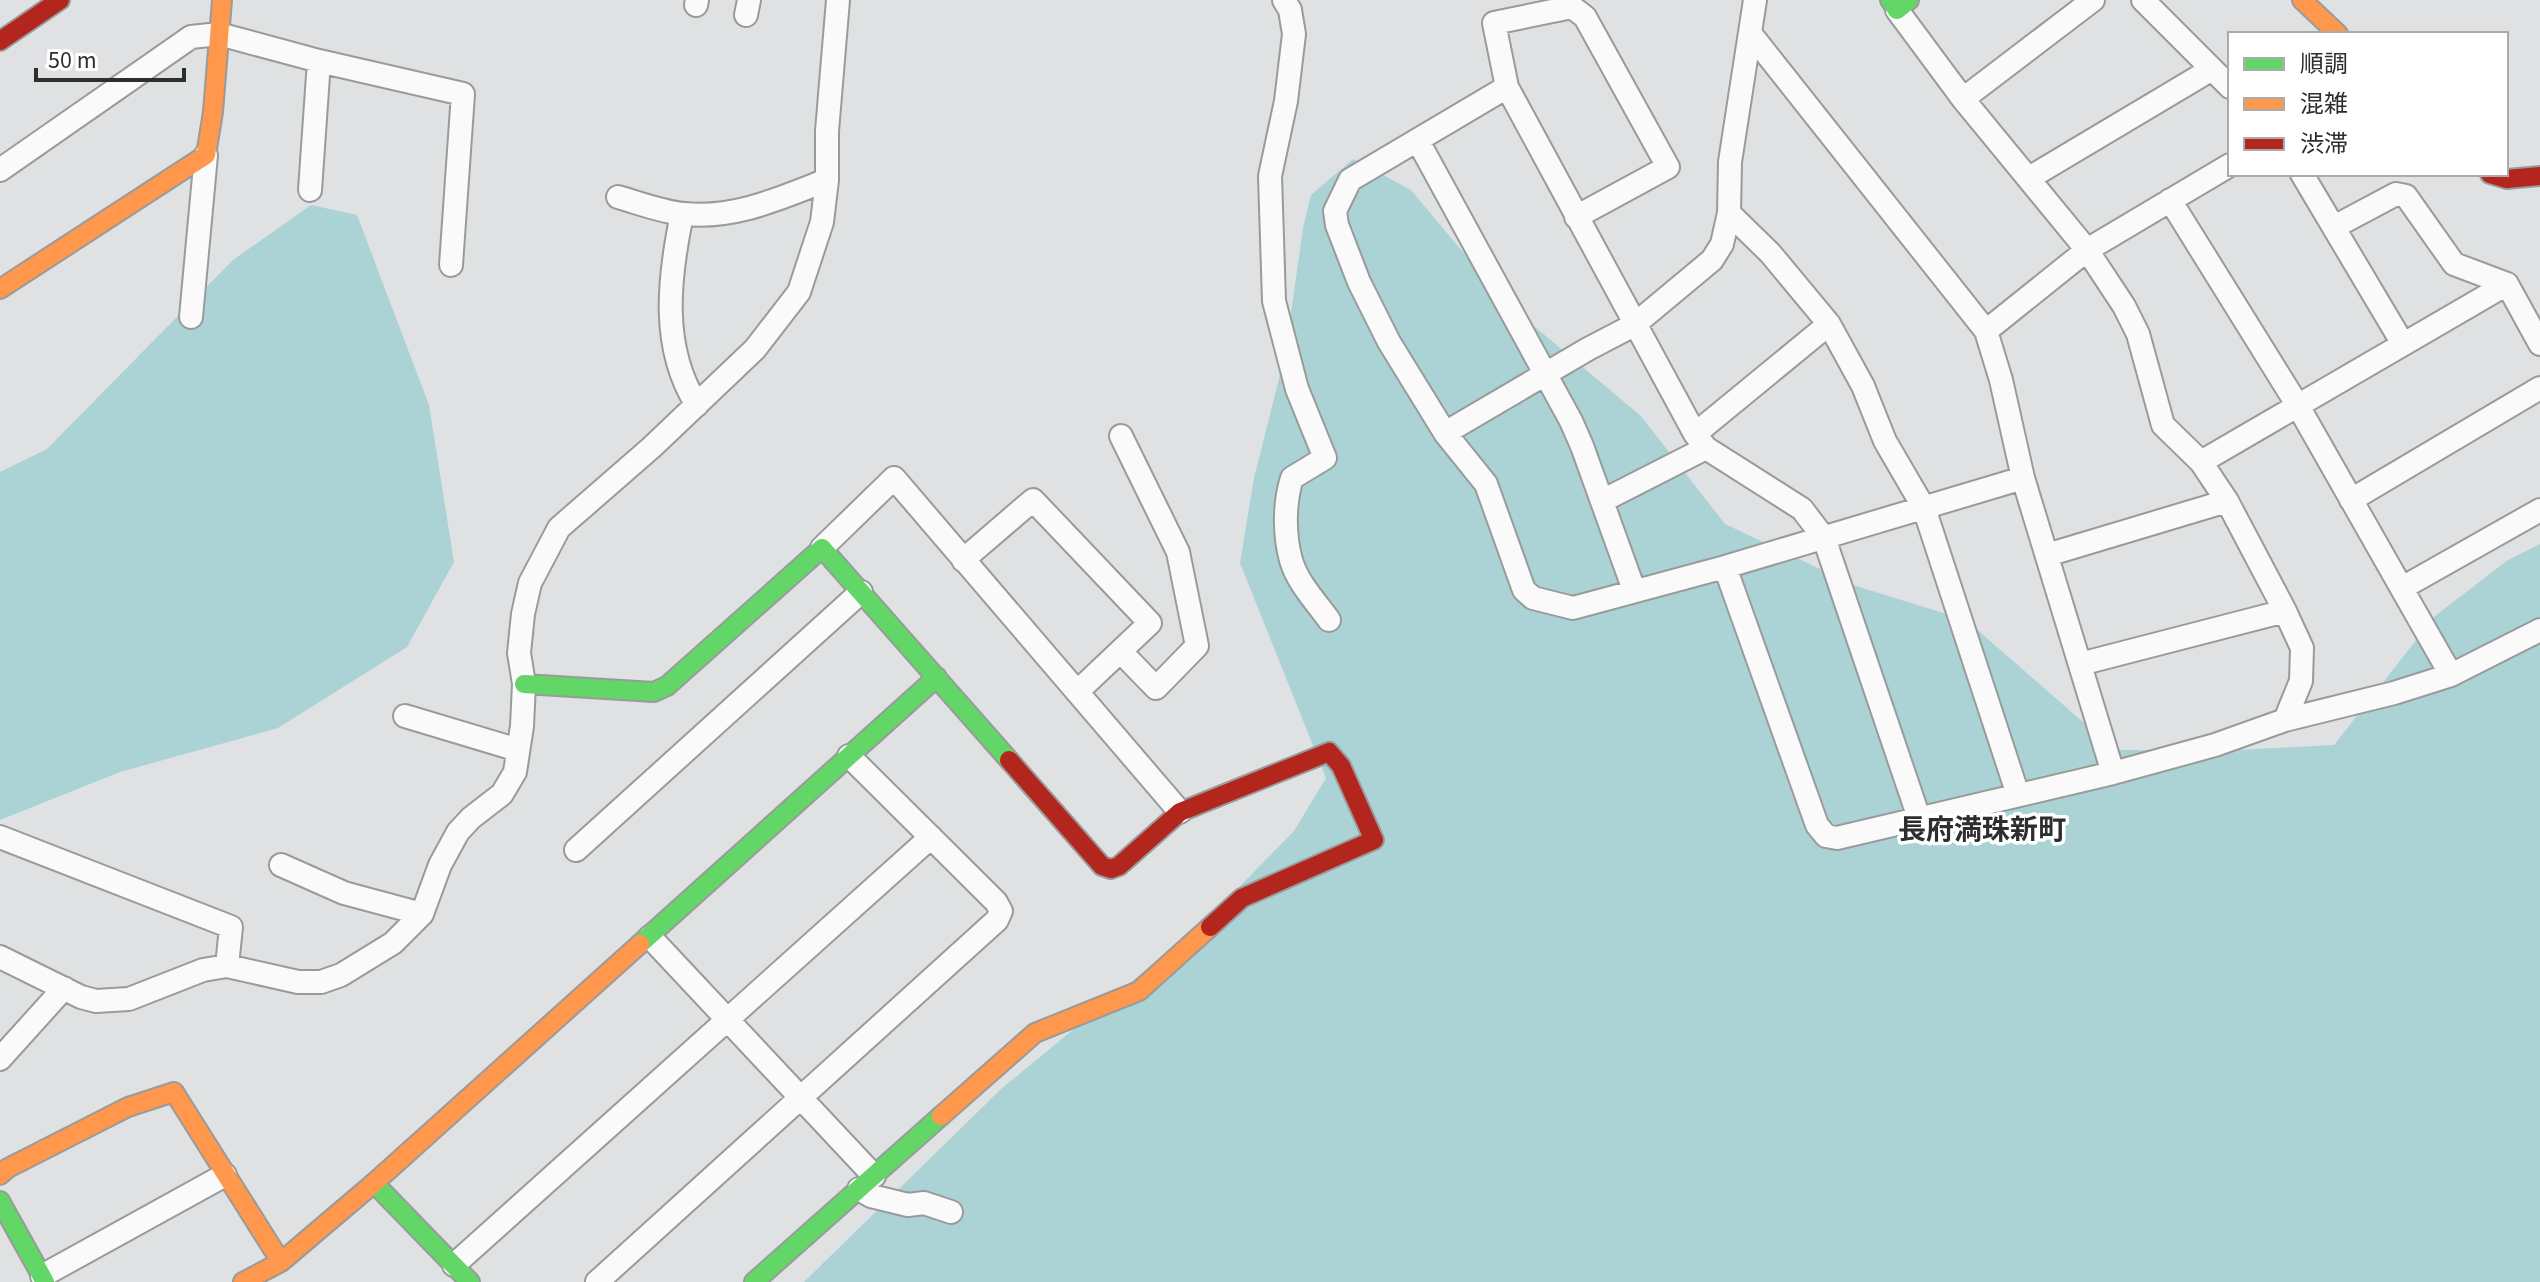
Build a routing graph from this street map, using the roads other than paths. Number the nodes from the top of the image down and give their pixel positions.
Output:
1 (60, 0) edge
2 (222, 0) edge
3 (838, 0) edge
4 (1284, 0) edge
5 (1755, 0) edge
6 (2093, 0) edge
7 (2143, 0) edge
8 (2302, 0) edge
9 (1898, 3) edge
10 (2336, 32) edge
11 (1750, 33) junction
12 (219, 34) junction
13 (0, 41) edge
14 (319, 61) junction
15 (2212, 69) junction
16 (2228, 85) edge
17 (1507, 87) junction
18 (1963, 99) junction
19 (1418, 141) junction
20 (206, 155) junction
21 (2228, 166) edge
22 (0, 170) edge
23 (2303, 176) edge
24 (2029, 178) junction
25 (827, 180) junction
26 (310, 190) dead end
27 (618, 197) dead end
28 (2170, 200) junction
29 (1729, 213) junction
30 (682, 214) junction
31 (1576, 217) junction
32 (2334, 227) junction
33 (2087, 250) junction
34 (451, 265) dead end
35 (2507, 284) junction
36 (0, 289) edge
37 (191, 317) dead end
38 (1829, 324) junction
39 (1634, 325) junction
40 (1986, 331) junction
41 (2403, 344) junction
42 (2540, 344) edge
43 (1544, 375) junction
44 (2540, 388) edge
45 (697, 405) junction
46 (2298, 406) junction
47 (1445, 433) junction
48 (1121, 436) dead end
49 (1700, 441) junction
50 (2201, 462) junction
51 (2023, 478) junction
52 (2351, 500) junction
53 (1602, 501) junction
54 (2227, 501) junction
55 (1924, 508) junction
56 (2540, 510) edge
57 (1824, 538) junction
58 (822, 548) junction
59 (2047, 555) junction
60 (963, 560) junction
61 (1725, 567) junction
62 (2402, 588) junction
63 (1634, 590) junction
64 (861, 592) junction
65 (2285, 611) junction
66 (1329, 620) dead end
67 (2540, 630) edge
68 (1121, 652) junction
69 (2080, 664) junction
70 (2451, 675) junction
71 (937, 677) junction
72 (524, 684) junction
73 (1077, 692) junction
74 (405, 716) dead end
75 (2285, 720) junction
76 (518, 750) junction
77 (849, 756) junction
78 (2113, 773) junction
79 (2018, 795) junction
80 (1180, 812) junction
81 (1919, 818) junction
82 (0, 837) edge
83 (931, 837) junction
84 (576, 850) dead end
85 (281, 865) dead end
86 (422, 914) junction
87 (650, 937) junction
88 (0, 957) edge
89 (227, 966) junction
90 (64, 988) junction
91 (728, 1019) junction
92 (0, 1059) edge
93 (799, 1097) junction
94 (0, 1175) edge
95 (225, 1175) junction
96 (867, 1182) junction
97 (374, 1183) junction
98 (0, 1201) edge
99 (951, 1212) dead end
100 (281, 1262) junction
101 (454, 1265) junction
102 (44, 1279) edge
103 (243, 1282) edge
104 (470, 1282) edge
105 (597, 1282) edge
106 (754, 1282) edge

1 - 13 street
2 - 12 street
3 - 25 street
4 - 66 street
5 - 11 street
6 - 18 street
7 - 15 street
8 - 10 street
9 - 18 street
11 - 29 street
11 - 40 street
12 - 14 street
12 - 20 street
12 - 22 street
14 - 26 street
14 - 34 street
15 - 16 street
15 - 24 street
17 - 19 street
17 - 31 street
17 - 31 street
18 - 24 street
19 - 43 street
19 - 47 street
20 - 36 street
20 - 37 street
21 - 28 street
23 - 32 street
24 - 33 street
25 - 30 street
25 - 45 street
27 - 30 street
28 - 33 street
28 - 46 street
29 - 38 street
29 - 39 street
30 - 45 street
31 - 39 street
32 - 35 street
32 - 41 street
33 - 40 street
33 - 50 street
35 - 41 street
35 - 42 street
38 - 49 street
38 - 55 street
39 - 43 street
39 - 49 street
40 - 51 street
41 - 46 street
43 - 47 street
43 - 53 street
44 - 52 street
45 - 72 street
46 - 50 street
46 - 52 street
47 - 63 street
48 - 68 street
49 - 53 street
49 - 57 street
50 - 54 street
51 - 55 street
51 - 59 street
52 - 62 street
53 - 63 street
54 - 59 street
54 - 65 street
55 - 57 street
55 - 79 street
56 - 62 street
57 - 61 street
57 - 81 street
58 - 60 street
58 - 64 street
58 - 72 street
59 - 69 street
60 - 68 street
60 - 73 street
61 - 63 street
61 - 81 street
62 - 70 street
64 - 71 street
64 - 84 street
65 - 69 street
65 - 75 street
67 - 70 street
68 - 73 street
69 - 78 street
70 - 75 street
71 - 77 street
71 - 80 street
72 - 76 street
73 - 80 street
74 - 76 street
75 - 78 street
76 - 86 street
77 - 83 street
77 - 87 street
78 - 79 street
79 - 81 street
80 - 96 street
82 - 89 street
83 - 91 street
83 - 93 street
85 - 86 street
86 - 89 street
87 - 91 street
87 - 97 street
88 - 90 street
89 - 90 street
90 - 92 street
91 - 93 street
91 - 101 street
93 - 96 street
93 - 105 street
94 - 95 street
95 - 100 street
95 - 102 street
96 - 99 street
96 - 106 street
97 - 100 street
97 - 101 street
98 - 102 street
100 - 103 street
101 - 104 street

